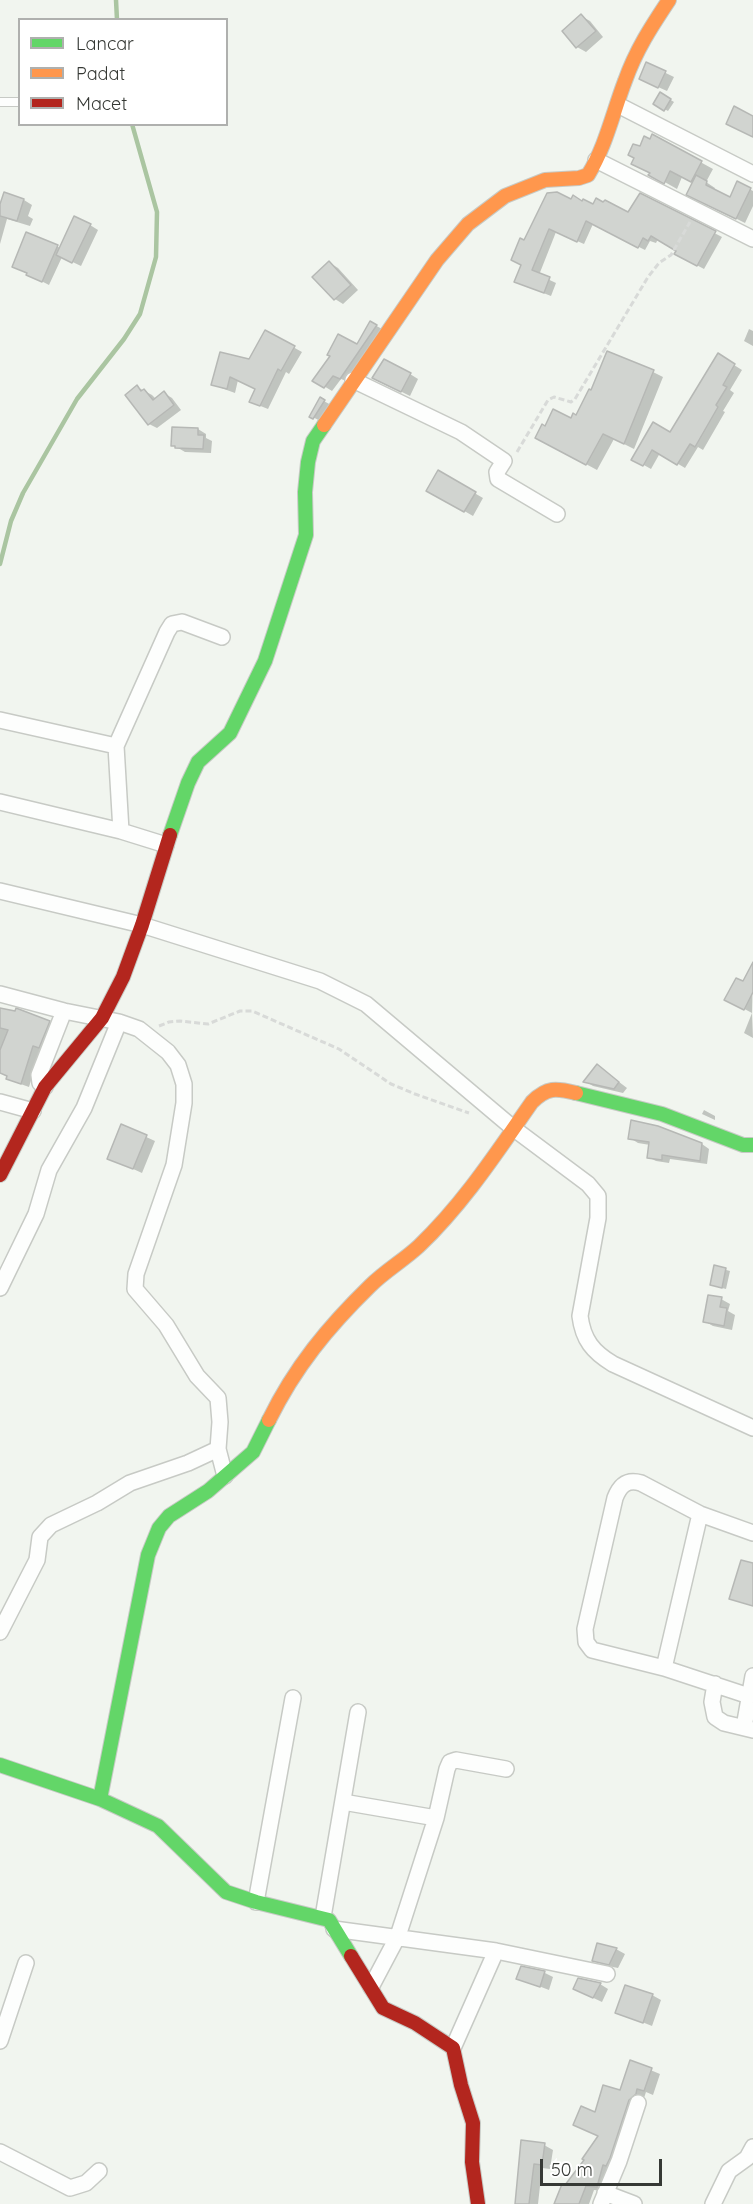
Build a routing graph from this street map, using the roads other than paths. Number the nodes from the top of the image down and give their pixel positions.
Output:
1 (669, 0) edge
2 (0, 102) edge
3 (18, 102) edge
4 (618, 105) junction
5 (596, 160) junction
6 (753, 174) edge
7 (753, 239) edge
8 (353, 380) junction
9 (557, 514) dead end
10 (222, 637) dead end
11 (0, 720) edge
12 (116, 746) junction
13 (0, 802) edge
14 (121, 831) junction
15 (166, 845) junction
16 (0, 891) edge
17 (142, 925) junction
18 (0, 994) edge
19 (64, 1011) junction
20 (102, 1018) junction
21 (119, 1022) junction
22 (45, 1088) junction
23 (0, 1102) edge
24 (33, 1111) junction
25 (513, 1128) junction
26 (753, 1145) edge
27 (0, 1175) edge
28 (0, 1287) edge
29 (753, 1428) edge
30 (218, 1449) junction
31 (225, 1476) junction
32 (700, 1514) junction
33 (753, 1533) edge
34 (0, 1632) edge
35 (664, 1668) junction
36 (753, 1676) edge
37 (715, 1684) junction
38 (749, 1696) junction
39 (293, 1698) dead end
40 (358, 1712) dead end
41 (748, 1729) edge
42 (0, 1765) edge
43 (506, 1769) dead end
44 (100, 1799) junction
45 (343, 1802) junction
46 (436, 1818) junction
47 (256, 1902) junction
48 (323, 1917) junction
49 (334, 1929) junction
50 (398, 1936) junction
51 (496, 1951) junction
52 (26, 1963) dead end
53 (607, 1974) dead end
54 (371, 1987) junction
55 (0, 2041) edge
56 (453, 2048) junction
57 (638, 2103) dead end
58 (753, 2147) edge
59 (0, 2152) edge
60 (99, 2171) dead end
61 (603, 2198) edge
62 (478, 2204) edge
63 (634, 2204) edge
64 (713, 2204) edge

1 - 4 street
2 - 3 lane
4 - 5 street
4 - 6 street
5 - 7 street
5 - 8 street
8 - 9 street
8 - 15 street
10 - 12 street
11 - 12 street
12 - 14 street
13 - 14 street
14 - 15 street
15 - 17 street
16 - 17 street
17 - 20 street
17 - 25 street
18 - 19 street
19 - 20 street
19 - 22 street
20 - 21 street
20 - 22 street
21 - 28 street
21 - 30 street
22 - 24 street
23 - 24 street
24 - 27 street
25 - 26 street
25 - 29 street
25 - 31 street
30 - 31 street
30 - 34 street
31 - 44 street
32 - 33 street
32 - 35 street
32 - 35 street
35 - 37 street
36 - 38 street
37 - 38 street
37 - 41 street
38 - 41 street
39 - 47 street
40 - 45 street
42 - 44 street
43 - 46 street
44 - 47 street
45 - 46 street
45 - 48 street
46 - 50 street
47 - 48 street
48 - 49 street
49 - 50 street
49 - 54 street
50 - 51 street
50 - 54 street
51 - 53 street
51 - 56 street
52 - 55 street
54 - 56 street
56 - 62 street
57 - 61 street
58 - 64 street
59 - 60 street
61 - 63 street

